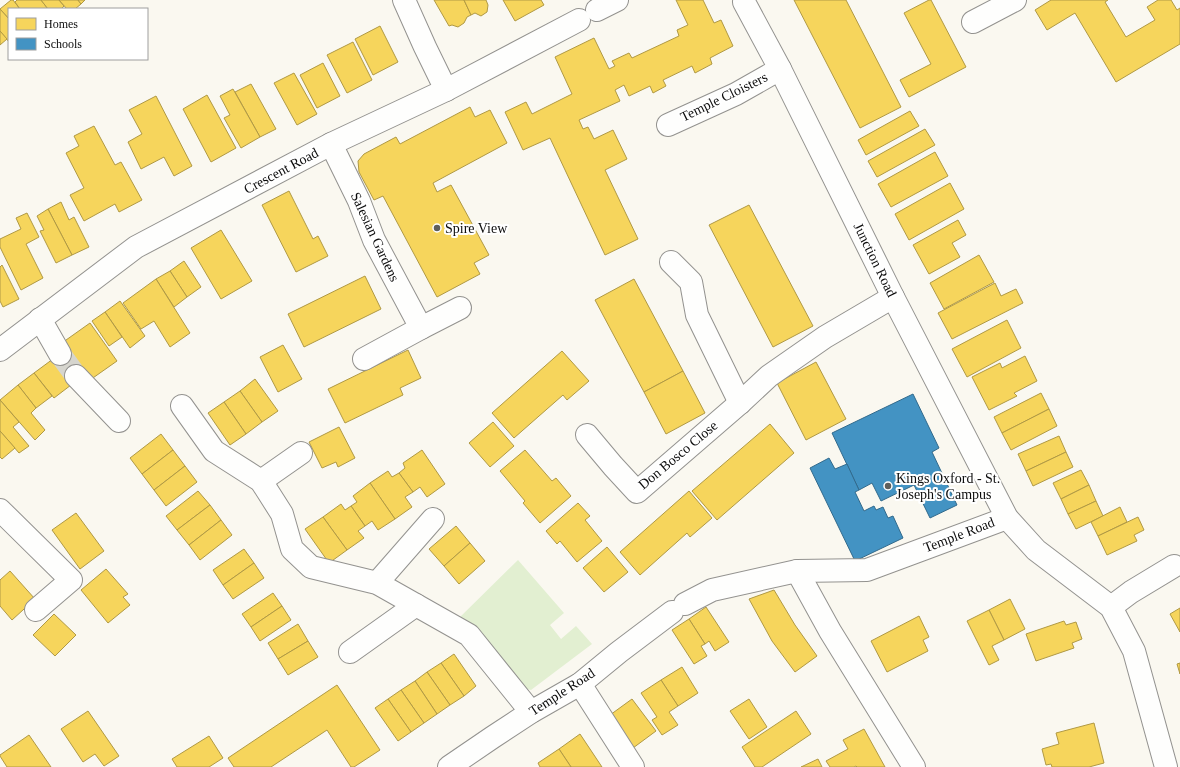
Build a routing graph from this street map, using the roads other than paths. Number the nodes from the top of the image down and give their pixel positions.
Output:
1 (404, 0) edge
2 (617, 0) edge
3 (1015, 0) edge
4 (744, 2) dead end
5 (973, 22) dead end
6 (780, 69) junction
7 (446, 90) junction
8 (668, 125) dead end
9 (331, 144) junction
10 (671, 262) dead end
11 (893, 297) junction
12 (460, 308) dead end
13 (40, 319) junction
14 (421, 328) junction
15 (0, 350) edge
16 (60, 354) tunnel mouth
17 (364, 359) dead end
18 (76, 376) tunnel mouth
19 (740, 402) junction
20 (182, 406) dead end
21 (119, 421) dead end
22 (587, 435) dead end
23 (301, 453) dead end
24 (261, 481) junction
25 (0, 510) edge
26 (1007, 518) junction
27 (433, 519) dead end
28 (1174, 566) dead end
29 (797, 571) junction
30 (377, 582) junction
31 (416, 605) junction
32 (1111, 608) junction
33 (36, 610) dead end
34 (350, 652) dead end
35 (580, 684) junction
36 (531, 712) junction
37 (449, 767) edge
38 (634, 767) edge
39 (914, 767) edge
40 (1166, 767) edge

1 - 7 street
2 - 7 street, Crescent Road
3 - 5 street
4 - 6 street, Junction Road
6 - 8 street, Temple Cloisters
6 - 11 street, Junction Road
7 - 9 street, Crescent Road
9 - 13 street, Crescent Road
9 - 14 street, Salesian Gardens
10 - 19 street
11 - 19 street, Don Bosco Close
11 - 26 street, Junction Road
12 - 14 street
13 - 15 street, Crescent Road
13 - 16 street
14 - 17 street
18 - 21 street
19 - 22 street, Don Bosco Close
20 - 24 street
23 - 24 street
24 - 30 street
25 - 33 street
26 - 29 street, Temple Road
26 - 32 street, Temple Road
27 - 30 street
28 - 32 street
29 - 35 street, Temple Road
29 - 39 street
30 - 31 street
31 - 34 street
31 - 36 street
32 - 40 street, Temple Road
35 - 36 street, Temple Road
35 - 38 street
36 - 37 street, Temple Road

